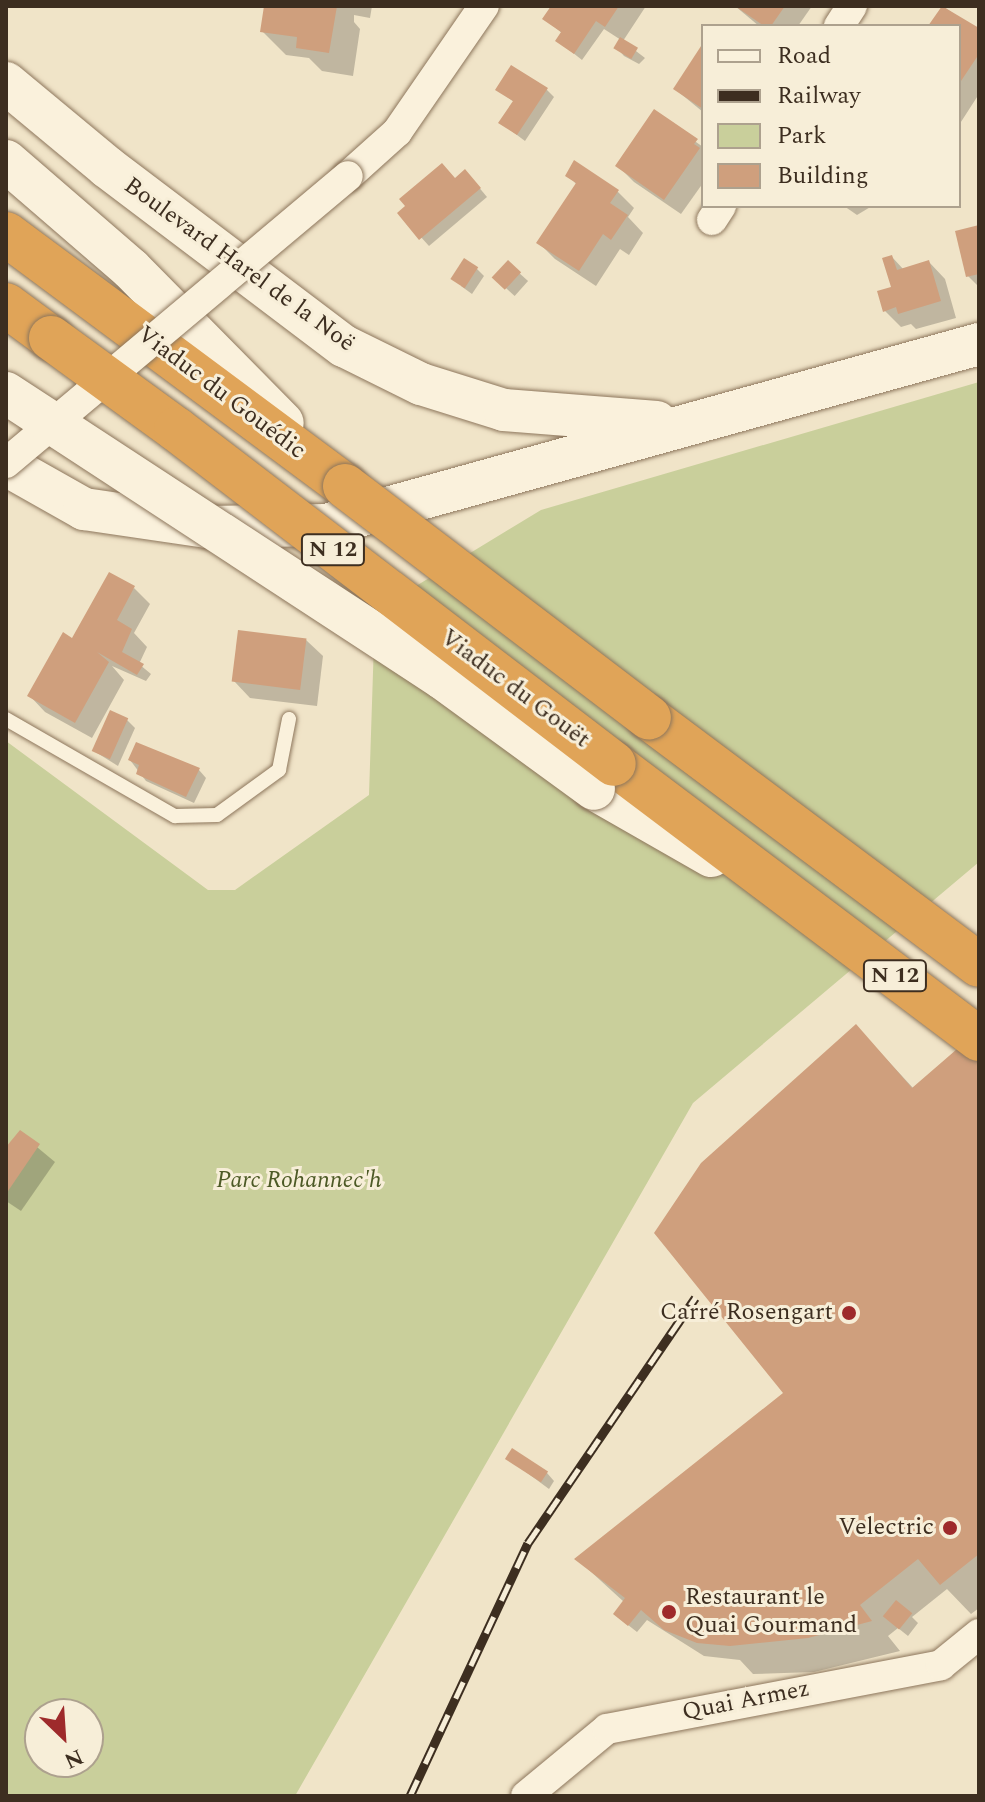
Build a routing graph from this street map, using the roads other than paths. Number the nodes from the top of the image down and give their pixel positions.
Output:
1 (484, 6) edge
2 (852, 6) edge
3 (840, 24) edge
4 (6, 83) edge
5 (6, 161) edge
6 (6, 234) edge
7 (6, 305) edge
8 (979, 344) edge
9 (6, 393) edge
10 (686, 425) junction
11 (6, 464) edge
12 (345, 486) junction
13 (6, 719) edge
14 (289, 719) dead end
15 (812, 913) junction
16 (979, 965) edge
17 (979, 1039) edge
18 (979, 1634) edge
19 (526, 1796) edge

1 - 11 street, bridge
2 - 3 street
4 - 10 main road, Boulevard Harel de la Noë
5 - 12 main road
6 - 12 highway, Viaduc du Gouédic / N 12
7 - 15 highway, Viaduc du Gouët / N 12, bridge
8 - 10 main road
9 - 15 main road, bridge
10 - 11 main road
12 - 16 highway, N 12, bridge
13 - 14 lane
15 - 17 highway, Viaduc du Gouët / N 12
18 - 19 street, Quai Armez

